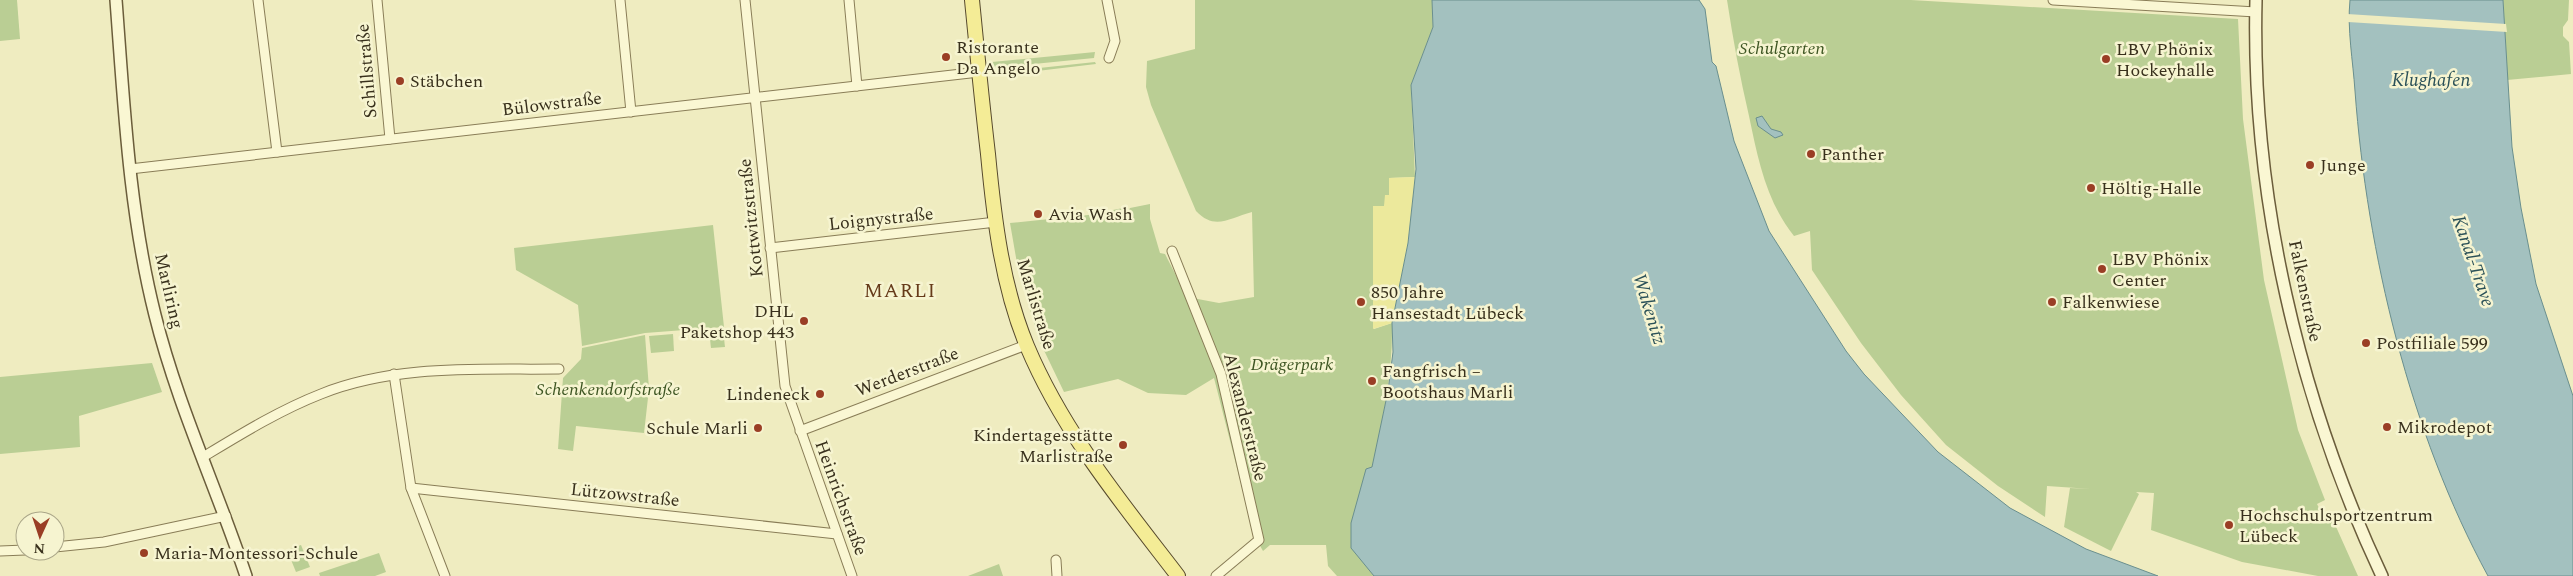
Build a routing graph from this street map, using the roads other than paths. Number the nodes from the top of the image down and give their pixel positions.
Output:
1 (116, 0) edge
2 (258, 0) edge
3 (376, 0) edge
4 (620, 0) edge
5 (745, 0) edge
6 (849, 0) edge
7 (972, 0) edge
8 (1107, 0) edge
9 (2053, 0) edge
10 (2256, 0) edge
11 (2256, 12) junction
12 (1109, 58) dead end
13 (979, 72) junction
14 (857, 86) junction
15 (755, 98) junction
16 (631, 112) junction
17 (390, 140) junction
18 (277, 152) junction
19 (130, 170) junction
20 (996, 222) junction
21 (770, 248) junction
22 (1172, 251) dead end
23 (1026, 345) junction
24 (559, 369) dead end
25 (394, 374) junction
26 (800, 431) junction
27 (203, 457) junction
28 (411, 488) junction
29 (226, 516) junction
30 (836, 534) junction
31 (65, 546) edge
32 (15, 550) edge
33 (0, 551) edge
34 (1056, 560) dead end
35 (246, 576) edge
36 (445, 576) edge
37 (852, 576) edge
38 (1057, 576) edge
39 (1178, 576) edge
40 (1216, 576) edge
41 (2382, 576) edge

1 - 19 street, Marliring
2 - 18 street
3 - 17 street, Schillstraße
4 - 16 street
5 - 15 street, Kottwitzstraße
6 - 14 street
7 - 13 main road, Marlistraße
8 - 12 street
9 - 11 street
10 - 11 street, Falkenstraße
11 - 41 street, Falkenstraße
13 - 14 street, Bülowstraße
13 - 20 main road, Marlistraße
14 - 15 street, Bülowstraße
15 - 16 street, Bülowstraße
15 - 21 street, Kottwitzstraße
16 - 17 street, Bülowstraße
17 - 18 street, Bülowstraße
18 - 19 street, Bülowstraße
19 - 27 street, Marliring
20 - 21 street, Loignystraße
20 - 23 main road, Marlistraße
21 - 26 street, Kottwitzstraße
22 - 40 street, Alexanderstraße
23 - 26 street, Werderstraße
23 - 39 main road, Marlistraße
24 - 25 street
25 - 27 street
25 - 28 street
26 - 30 street, Heinrichstraße
27 - 29 street, Marliring
28 - 30 street, Lützowstraße
28 - 36 street
29 - 31 street
29 - 35 street, Marliring
30 - 37 street, Heinrichstraße
32 - 33 street
34 - 38 street

